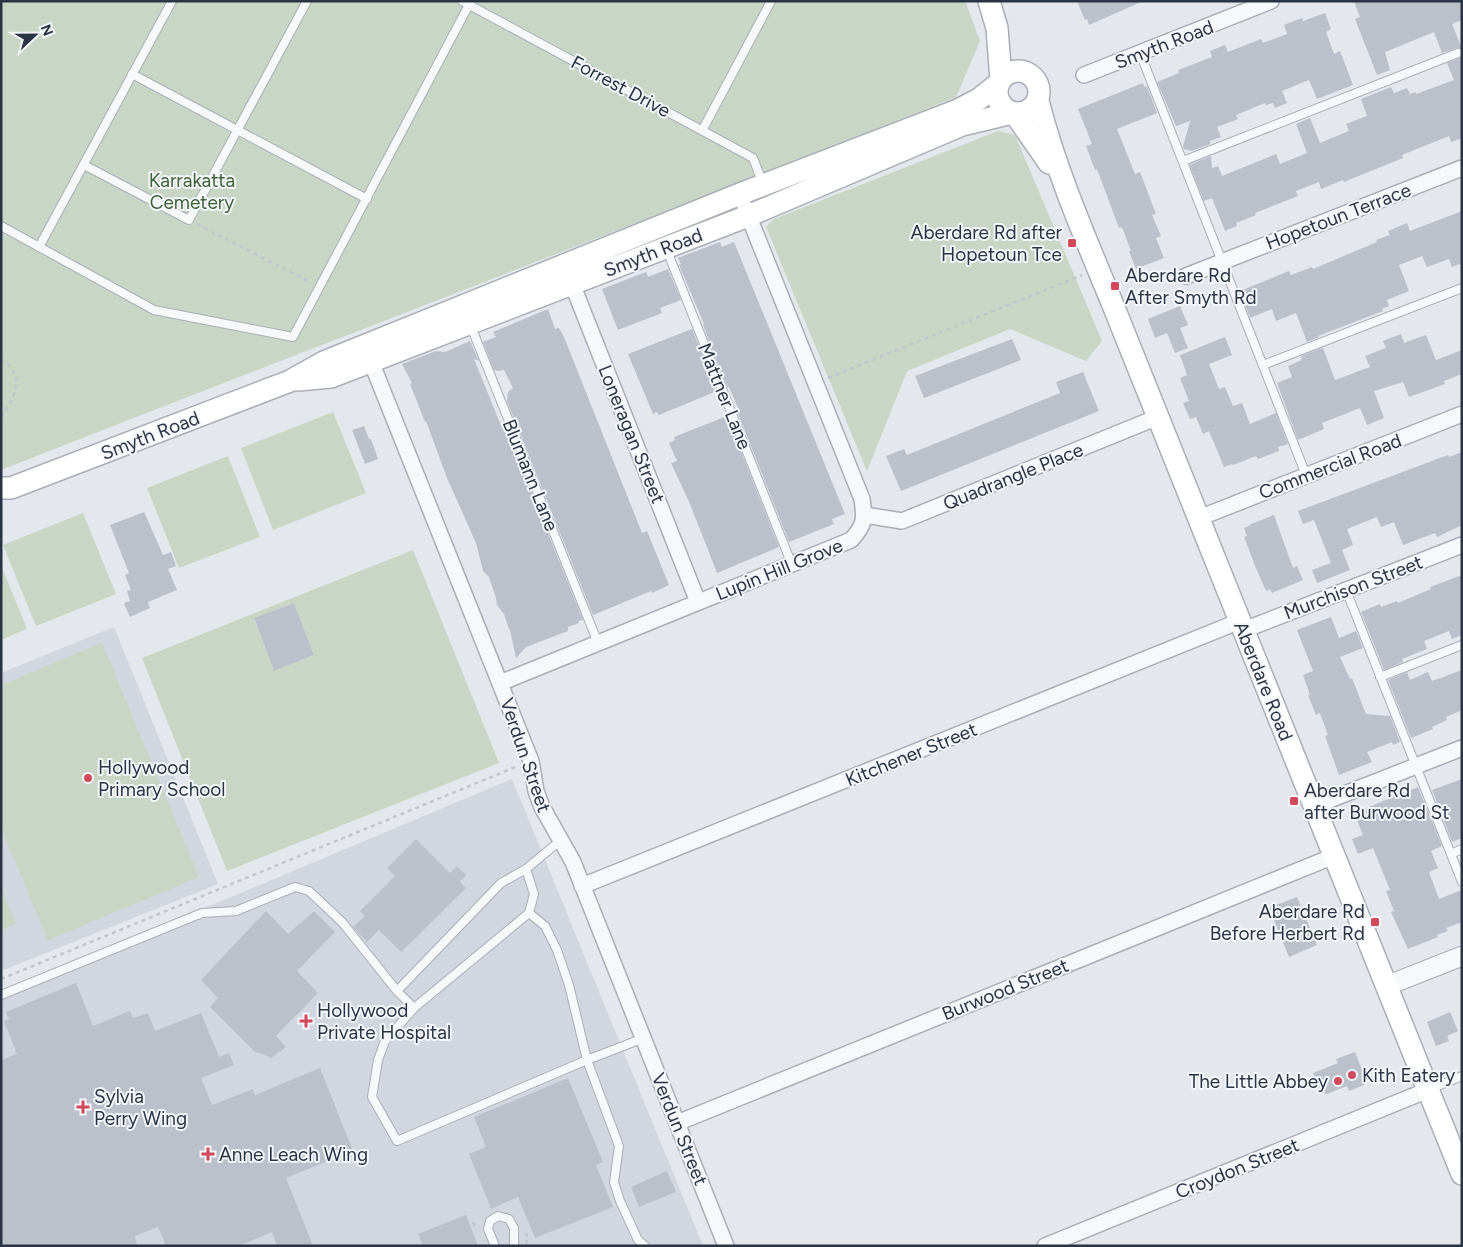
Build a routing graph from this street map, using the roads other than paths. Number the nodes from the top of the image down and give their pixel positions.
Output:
1 (172, 1) edge
2 (307, 1) edge
3 (771, 1) edge
4 (989, 1) edge
5 (1271, 1) edge
6 (467, 2) edge
7 (997, 28) junction
8 (1140, 53) junction
9 (1458, 53) dead end
10 (1027, 72) junction
11 (132, 74) junction
12 (1084, 75) dead end
13 (1000, 82) junction
14 (1038, 100) junction
15 (1014, 113) junction
16 (703, 129) junction
17 (238, 130) junction
18 (1183, 161) junction
19 (84, 165) junction
20 (1462, 168) edge
21 (764, 185) junction
22 (1065, 188) junction
23 (740, 194) junction
24 (367, 199) junction
25 (748, 216) junction
26 (1, 226) edge
27 (662, 238) junction
28 (40, 247) junction
29 (1223, 261) junction
30 (568, 274) junction
31 (1186, 276) dead end
32 (1462, 288) edge
33 (467, 314) junction
34 (368, 353) junction
35 (1263, 365) junction
36 (1462, 414) edge
37 (1158, 417) junction
38 (1306, 475) junction
39 (4, 492) edge
40 (865, 515) junction
41 (1199, 518) junction
42 (1462, 545) edge
43 (792, 565) junction
44 (1346, 590) junction
45 (698, 602) junction
46 (1242, 626) junction
47 (598, 643) junction
48 (1462, 645) edge
49 (1380, 677) junction
50 (500, 683) junction
51 (1462, 748) edge
52 (1415, 766) junction
53 (1314, 806) junction
54 (561, 840) junction
55 (1462, 849) edge
56 (1450, 854) junction
57 (1334, 856) junction
58 (526, 869) junction
59 (1462, 882) edge
60 (582, 886) junction
61 (529, 913) junction
62 (1462, 956) edge
63 (1386, 986) junction
64 (397, 991) junction
65 (1, 995) edge
66 (414, 1008) junction
67 (644, 1038) junction
68 (587, 1060) junction
69 (1462, 1076) edge
70 (1428, 1090) junction
71 (677, 1123) junction
72 (1462, 1174) edge
73 (495, 1246) edge
74 (514, 1246) edge
75 (645, 1246) edge
76 (726, 1246) edge
77 (1045, 1246) edge

1 - 11 lane
2 - 17 lane
3 - 16 lane
4 - 7 main road
5 - 8 street, Smyth Road
6 - 16 lane, Forrest Drive
6 - 24 lane
7 - 10 main road
7 - 13 main road
8 - 12 street, Smyth Road
8 - 18 lane
9 - 18 lane
10 - 13 main road
10 - 14 main road
11 - 17 lane
11 - 19 lane
13 - 15 main road
13 - 21 main road, Smyth Road
14 - 15 main road
14 - 22 main road, Aberdare Road
15 - 22 main road, Aberdare Road
15 - 25 main road, Smyth Road
16 - 21 lane, Forrest Drive
17 - 19 lane
17 - 24 lane
18 - 29 lane
19 - 28 lane
20 - 29 street, Hopetoun Terrace
21 - 23 main road, Smyth Road
22 - 37 main road, Aberdare Road
23 - 25 street
23 - 27 main road, Smyth Road
24 - 28 lane
25 - 27 main road, Smyth Road
25 - 40 street
26 - 28 lane
27 - 30 main road, Smyth Road
27 - 43 lane, Mattner Lane
29 - 31 street, Hopetoun Terrace
29 - 35 lane
30 - 33 main road, Smyth Road
30 - 45 street, Loneragan Street
32 - 35 lane
33 - 34 main road, Smyth Road
33 - 47 lane, Blumann Lane
34 - 39 main road, Smyth Road
34 - 50 street, Verdun Street
35 - 38 lane
36 - 38 street, Commercial Road
37 - 40 street, Quadrangle Place
37 - 41 main road, Aberdare Road
38 - 41 street, Commercial Road
40 - 43 street, Lupin Hill Grove
41 - 46 main road, Aberdare Road
42 - 44 street, Murchison Street
43 - 45 street, Lupin Hill Grove
44 - 46 street, Murchison Street
44 - 49 lane
45 - 47 street, Lupin Hill Grove
46 - 53 main road, Aberdare Road
46 - 60 street, Kitchener Street
47 - 50 street, Lupin Hill Grove
48 - 49 lane
49 - 52 lane
50 - 54 street, Verdun Street
51 - 52 street
52 - 53 street
52 - 56 lane
53 - 57 main road, Aberdare Road
54 - 58 lane
54 - 60 street, Verdun Street
55 - 56 lane
56 - 59 lane
57 - 63 main road, Aberdare Road
57 - 71 street, Burwood Street
58 - 61 lane
58 - 64 lane
60 - 67 street, Verdun Street
61 - 66 lane
61 - 68 lane
62 - 63 street
63 - 70 main road, Aberdare Road
64 - 65 lane
64 - 66 lane
66 - 68 lane
67 - 68 lane
67 - 71 street, Verdun Street
68 - 75 lane
69 - 70 lane
70 - 72 main road, Aberdare Road
70 - 77 street, Croydon Street
71 - 76 street, Verdun Street
73 - 74 lane

